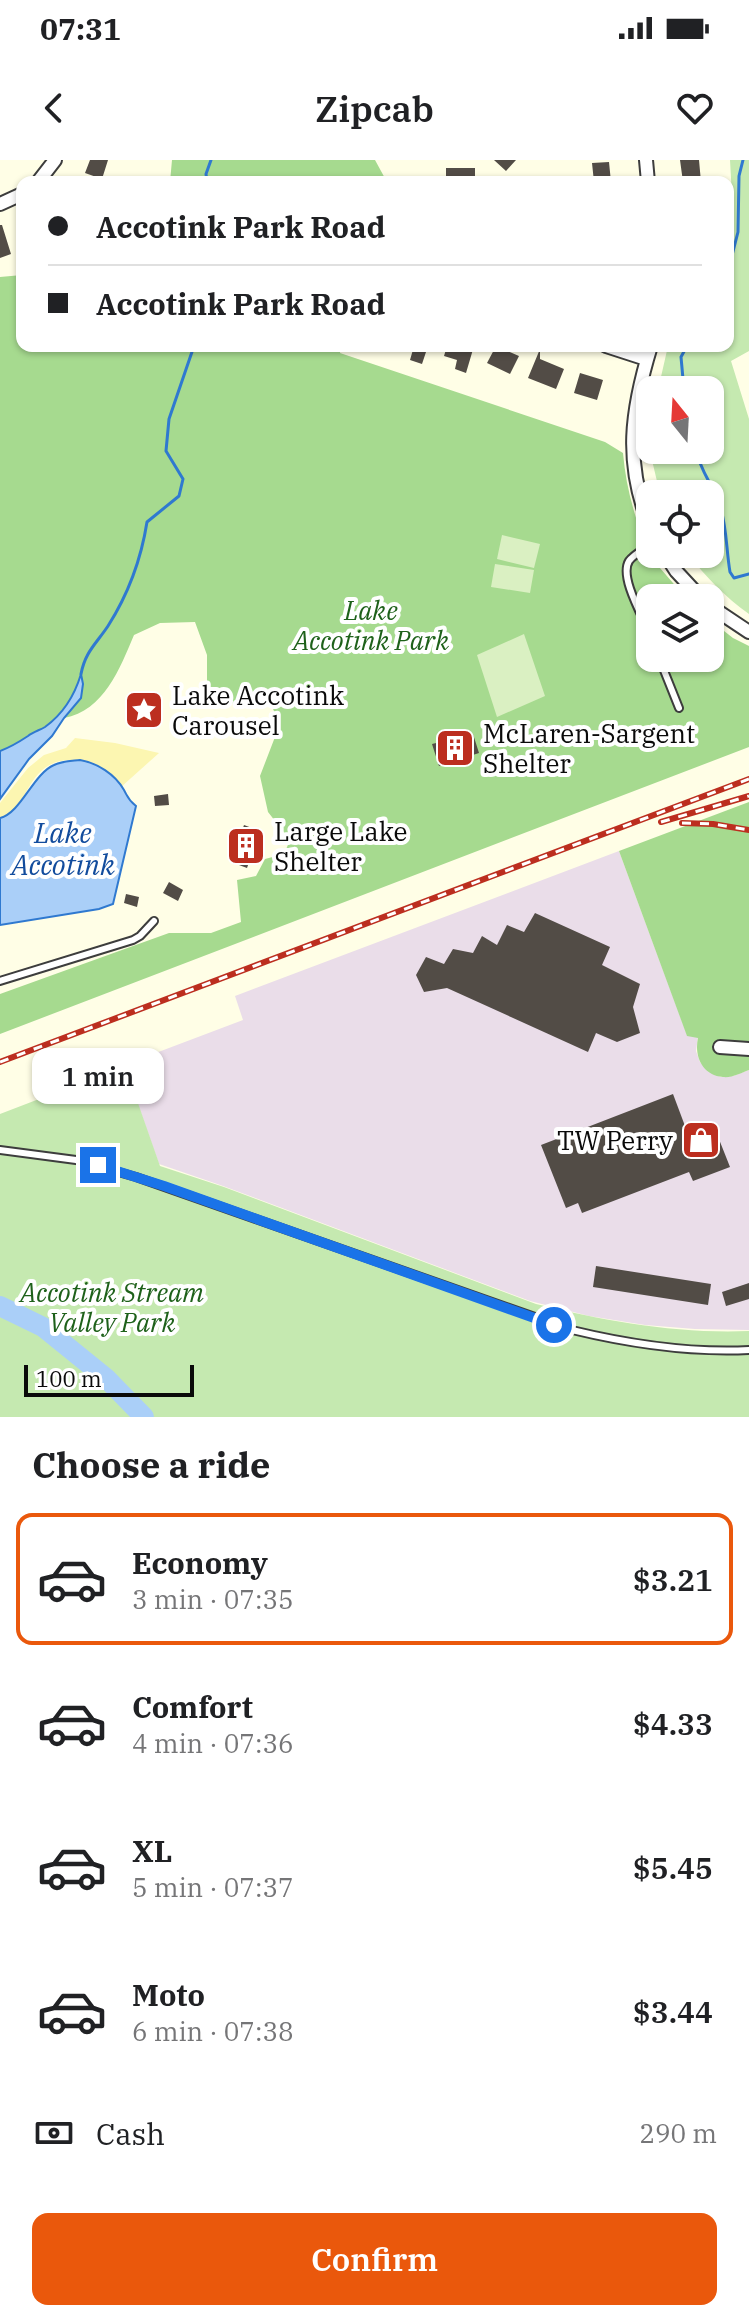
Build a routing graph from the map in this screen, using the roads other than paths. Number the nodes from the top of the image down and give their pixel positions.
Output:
1 (55, 160) edge
2 (43, 176) edge
3 (624, 352) edge
4 (649, 352) edge
5 (646, 359) junction
6 (636, 481) edge
7 (636, 554) edge
8 (674, 568) edge
9 (688, 584) edge
10 (636, 601) edge
11 (724, 615) edge
12 (749, 632) edge
13 (665, 672) edge
14 (679, 708) dead end
15 (154, 921) dead end
16 (0, 981) edge
17 (720, 1047) dead end
18 (749, 1049) edge
19 (0, 1150) edge
20 (749, 1350) edge

1 - 2 street
3 - 5 street
4 - 5 street
5 - 6 street
7 - 10 lane
8 - 9 street
11 - 12 street
13 - 14 lane
15 - 16 lane
17 - 18 street
19 - 20 lane

